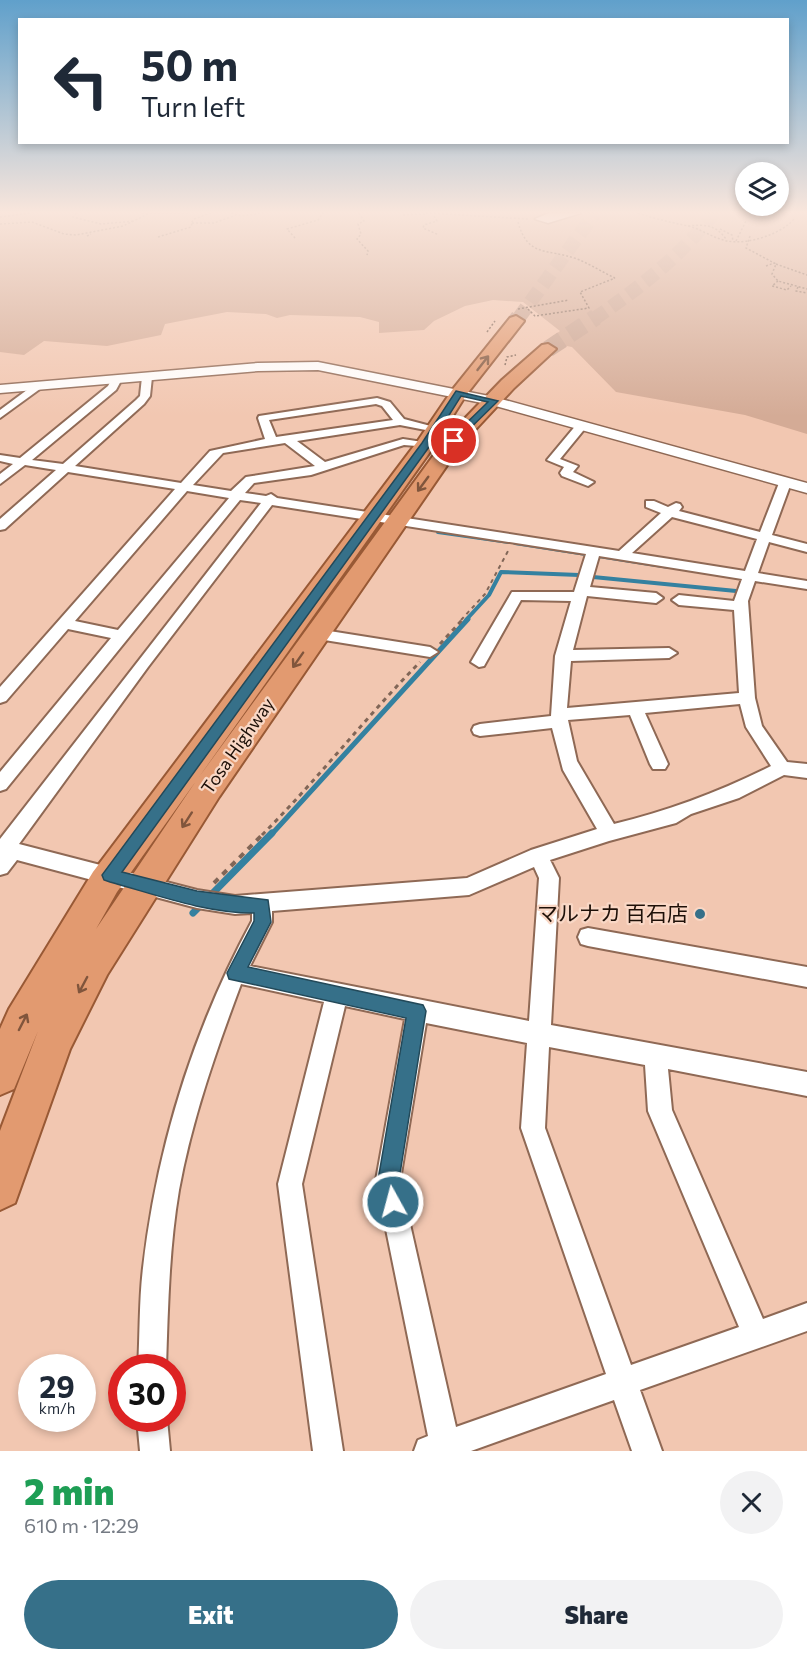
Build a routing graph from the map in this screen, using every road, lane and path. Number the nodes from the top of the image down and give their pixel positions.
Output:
1 (608, 281) edge
2 (778, 281) joint
3 (792, 285) junction
4 (798, 287) junction
5 (807, 289) edge
6 (807, 293) edge
7 (522, 315) joint
8 (548, 350) tunnel mouth
9 (147, 377) junction
10 (117, 379) junction
11 (39, 386) junction
12 (0, 389) edge
13 (459, 393) junction
14 (494, 401) junction
15 (0, 416) edge
16 (400, 422) junction
17 (581, 426) junction
18 (431, 437) junction
19 (287, 439) junction
20 (272, 442) junction
21 (0, 458) edge
22 (23, 461) junction
23 (324, 467) junction
24 (64, 468) junction
25 (0, 480) edge
26 (588, 482) dead end
27 (785, 483) junction
28 (184, 487) junction
29 (807, 488) edge
30 (238, 493) junction
31 (271, 498) junction
32 (650, 504) dead end
33 (674, 509) junction
34 (385, 517) junction
35 (0, 526) edge
36 (764, 537) junction
37 (513, 539) junction
38 (807, 548) edge
39 (594, 551) junction
40 (621, 556) junction
41 (748, 576) junction
42 (807, 585) edge
43 (581, 594) junction
44 (656, 598) dead end
45 (679, 600) dead end
46 (741, 606) junction
47 (63, 623) junction
48 (317, 634) junction
49 (120, 635) junction
50 (430, 652) junction
51 (669, 653) dead end
52 (563, 656) junction
53 (478, 663) dead end
54 (0, 697) edge
55 (747, 698) junction
56 (635, 708) junction
57 (560, 718) junction
58 (480, 730) dead end
59 (659, 764) dead end
60 (782, 768) junction
61 (807, 771) edge
62 (0, 784) edge
63 (609, 833) junction
64 (6, 848) edge
65 (538, 856) junction
66 (0, 867) edge
67 (110, 875) junction
68 (145, 885) junction
69 (197, 898) junction
70 (262, 905) junction
71 (588, 938) dead end
72 (235, 973) junction
73 (807, 977) edge
74 (337, 994) junction
75 (417, 1011) junction
76 (540, 1033) junction
77 (655, 1055) junction
78 (0, 1075) edge
79 (807, 1084) edge
80 (0, 1188) edge
81 (807, 1317) edge
82 (756, 1335) junction
83 (153, 1354) edge
84 (623, 1382) junction
85 (153, 1432) edge
86 (437, 1448) edge
87 (155, 1451) edge
88 (328, 1451) edge
89 (647, 1451) edge

1 - 7 path
2 - 3 path
2 - 3 path
3 - 4 path
4 - 5 path
4 - 6 path
13 -> 7 highway, Tosa Highway
8 - 14 highway, Tosa Highway
9 - 10 street
9 - 13 street
9 - 24 street
10 - 11 street
10 - 22 street
11 - 12 street
11 - 15 street
13 - 14 street
13 - 18 highway, Tosa Highway
14 - 17 street
14 -> 34 highway, Tosa Highway
16 - 18 street
16 - 19 street
16 - 20 street
17 - 26 street
17 - 27 street
18 - 23 street
18 - 34 highway, Tosa Highway
19 - 20 street
19 - 23 street
20 - 28 street
21 - 22 street
22 - 24 street
22 - 25 street
23 - 30 street
24 - 28 street
24 - 35 street
27 - 29 street
27 - 36 street
28 - 30 street
28 - 47 street
30 - 31 street
30 - 49 street
31 - 34 street
31 - 64 street
32 - 33 street
33 - 36 street
33 - 40 street
34 - 37 street
34 - 48 highway, Tosa Highway
34 - 67 highway, Tosa Highway
36 - 38 street
36 - 41 street
37 - 39 street
37 - 50 path
39 - 40 street
39 - 43 street
40 - 41 street
41 - 42 street
41 - 46 street
43 - 44 street
43 - 52 street
43 - 53 street
45 - 46 street
46 - 55 street
47 - 49 street
47 - 54 street
48 - 50 street
48 -> 68 highway, Tosa Highway
49 - 62 street
50 - 69 path
51 - 52 street
52 - 57 street
55 - 56 street
55 - 60 street
56 - 57 street
56 - 59 street
57 - 58 street
57 - 63 street
60 - 61 street
60 - 63 street
63 - 65 street
64 - 66 street
64 - 67 street
65 - 70 street
65 - 76 street
67 - 68 street
78 -> 67 highway, Tosa Highway
68 - 69 street
68 -> 80 highway, Tosa Highway
69 - 70 street
70 - 72 street
71 - 73 street
72 - 74 street
72 - 83 street
74 - 75 street
74 - 88 street
75 - 76 street
75 - 86 street
76 - 77 street
76 - 84 street
77 - 79 street
77 - 82 street
81 - 82 street
82 - 84 street
84 - 86 street
84 - 89 street
85 - 87 street

